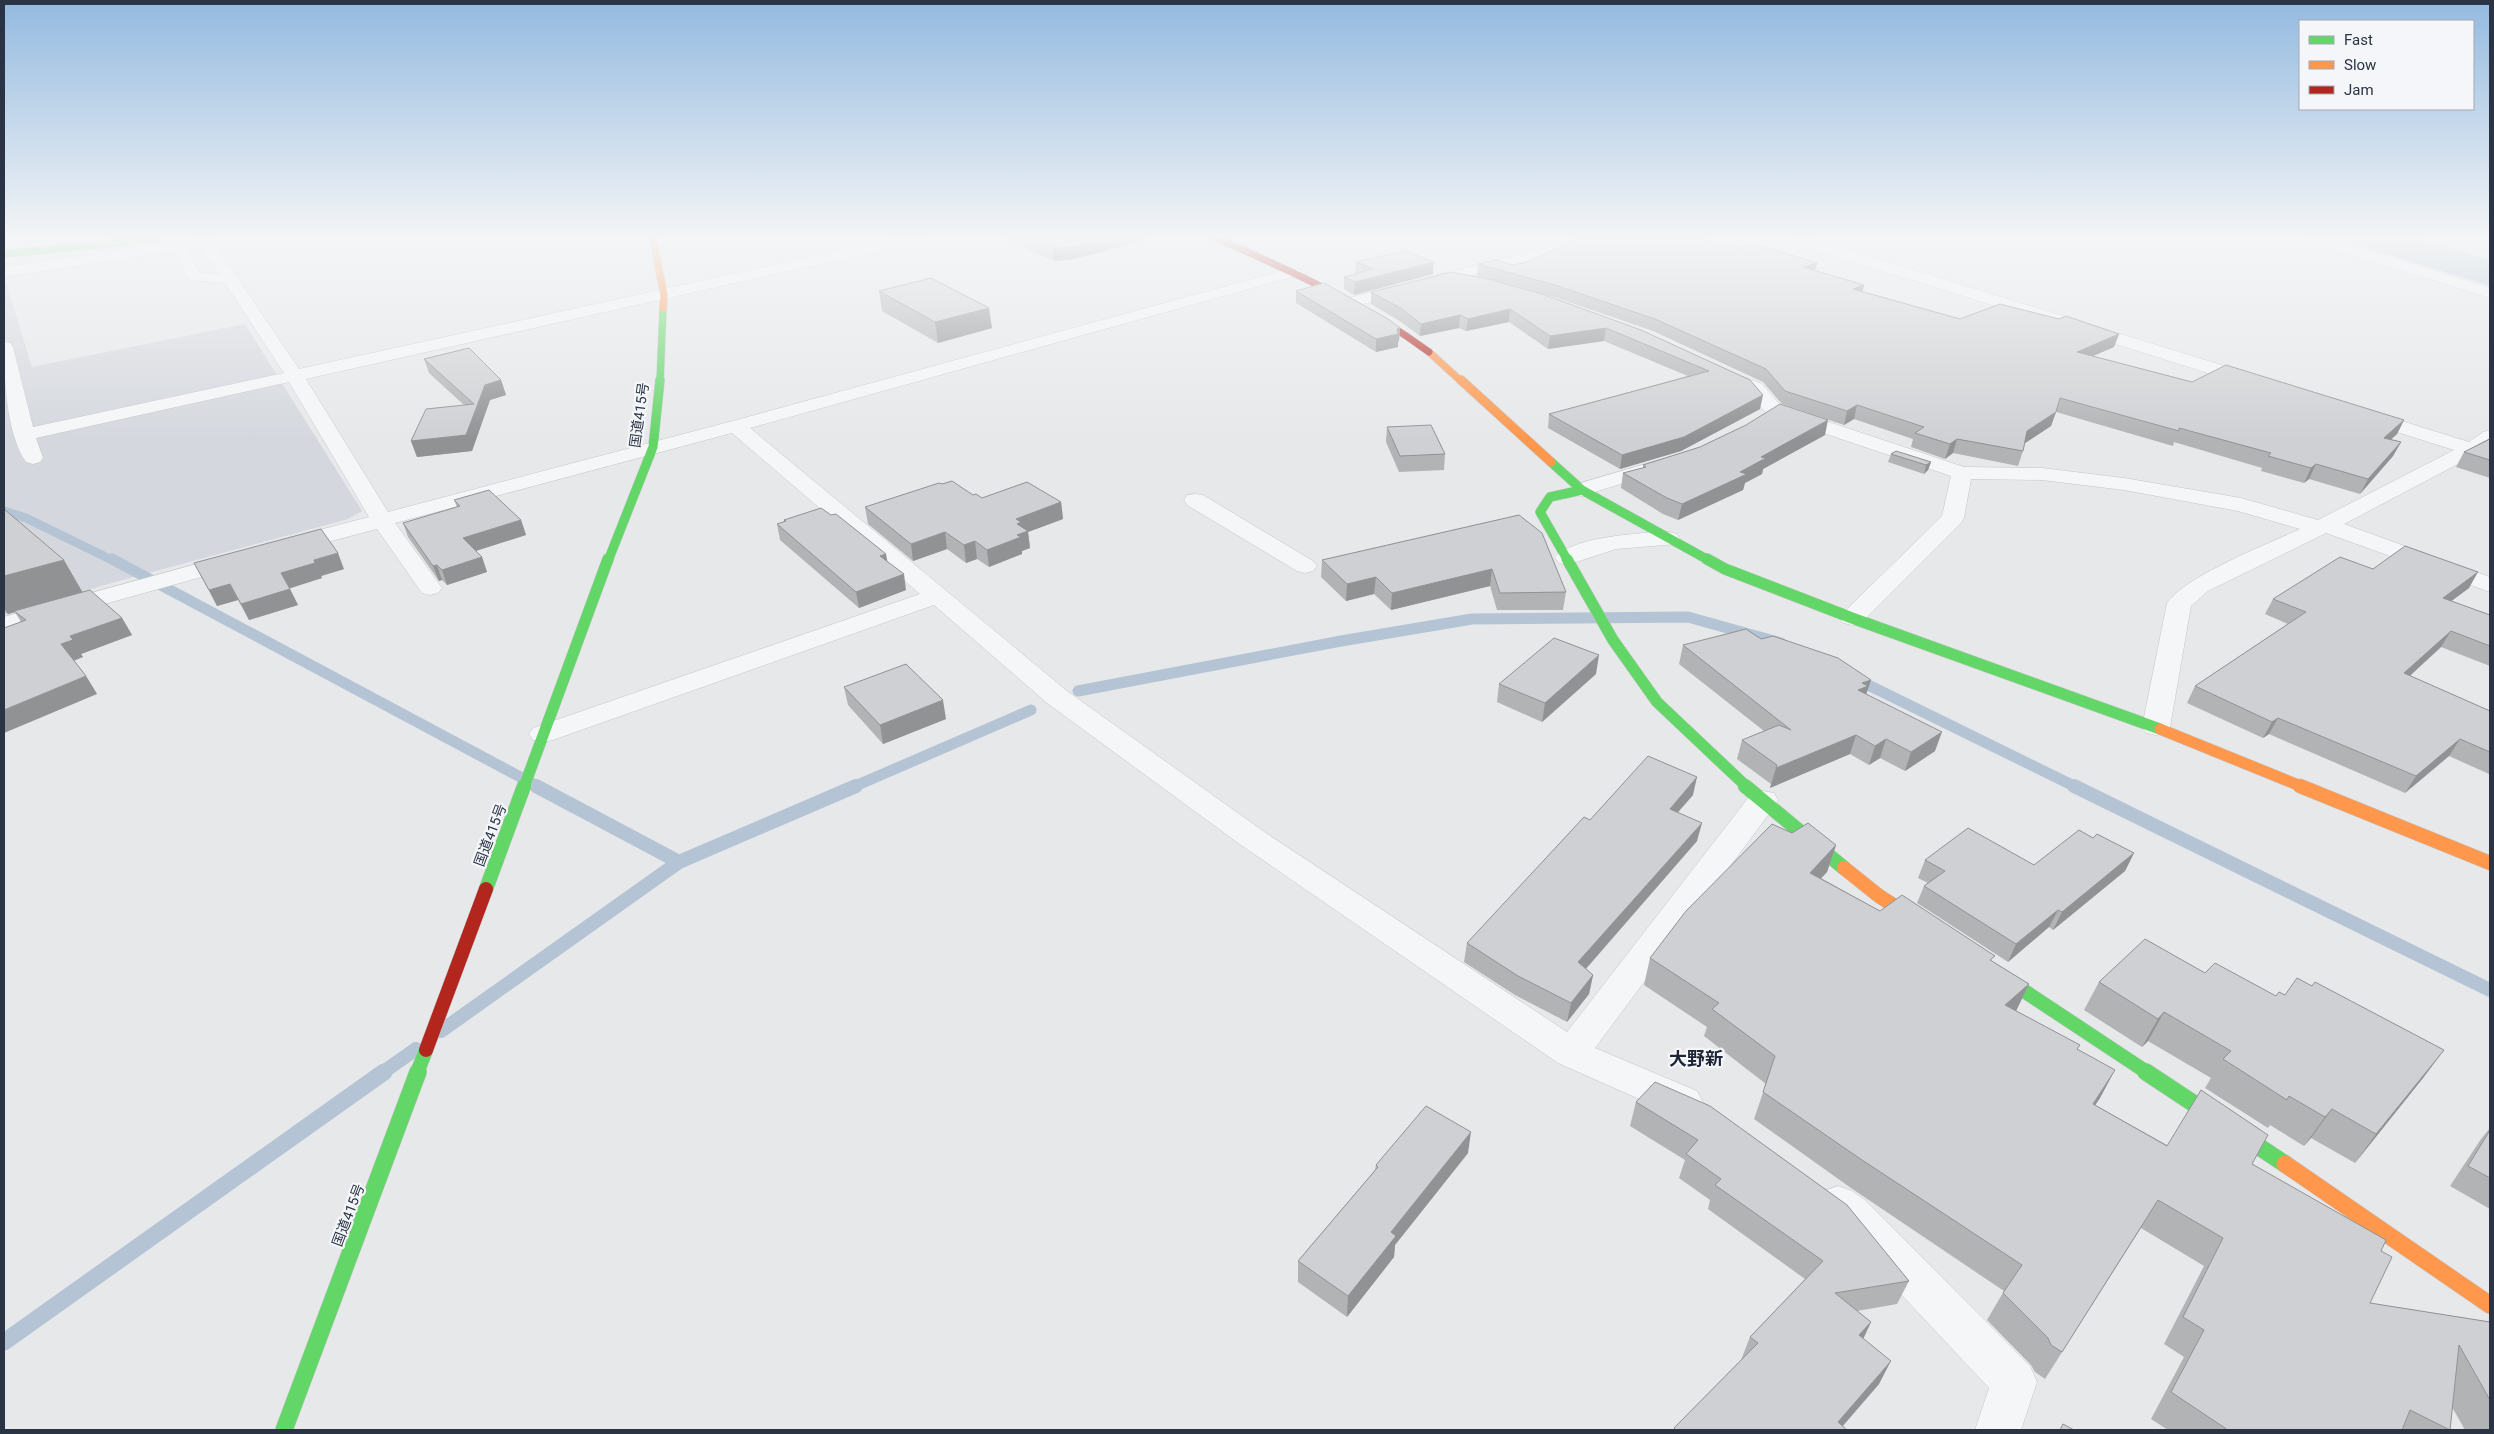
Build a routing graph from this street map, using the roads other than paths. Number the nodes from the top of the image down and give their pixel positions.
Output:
1 (248, 306) edge
2 (614, 306) edge
3 (664, 306) edge
4 (1171, 306) edge
5 (1357, 306) edge
6 (2010, 306) edge
7 (4, 347) edge
8 (1714, 369) edge
9 (295, 376) junction
10 (2266, 385) edge
11 (2350, 411) edge
12 (736, 426) junction
13 (25, 435) junction
14 (2490, 436) edge
15 (653, 447) junction
16 (2472, 449) junction
17 (33, 458) dead end
18 (1680, 460) edge
19 (1962, 473) junction
20 (1582, 490) junction
21 (1195, 500) dead end
22 (381, 519) junction
23 (2322, 526) junction
24 (1668, 539) junction
25 (1567, 558) junction
26 (1305, 566) dead end
27 (2490, 585) edge
28 (430, 588) dead end
29 (937, 596) junction
30 (1852, 618) junction
31 (4, 625) edge
32 (2156, 727) junction
33 (544, 734) junction
34 (1762, 800) junction
35 (2490, 863) edge
36 (1929, 929) edge
37 (1986, 966) edge
38 (1571, 1053) junction
39 (1710, 1114) edge
40 (1813, 1186) edge
41 (2490, 1305) edge
42 (284, 1430) edge
43 (1998, 1430) edge

1 - 9 street
2 - 9 street
3 - 15 main road, 国道415号
4 - 12 street
5 - 20 main road
6 - 10 street
7 - 13 street
8 - 19 street
9 - 13 street
9 - 22 street
11 - 16 street
12 - 15 street
12 - 29 street
13 - 17 street
14 - 16 street
15 - 22 street
15 - 33 main road, 国道415号
16 - 23 street
18 - 20 street
19 - 23 street
19 - 30 street
20 - 24 main road
20 - 25 main road
21 - 26 street
22 - 28 street
22 - 31 street
23 - 27 street
23 - 32 street
24 - 25 street
24 - 30 main road
25 - 34 main road
29 - 33 street
29 - 38 street
30 - 32 main road
32 - 35 main road
33 - 42 main road, 国道415号
34 - 36 main road
34 - 38 street
37 - 41 main road
38 - 39 street
40 - 43 street

